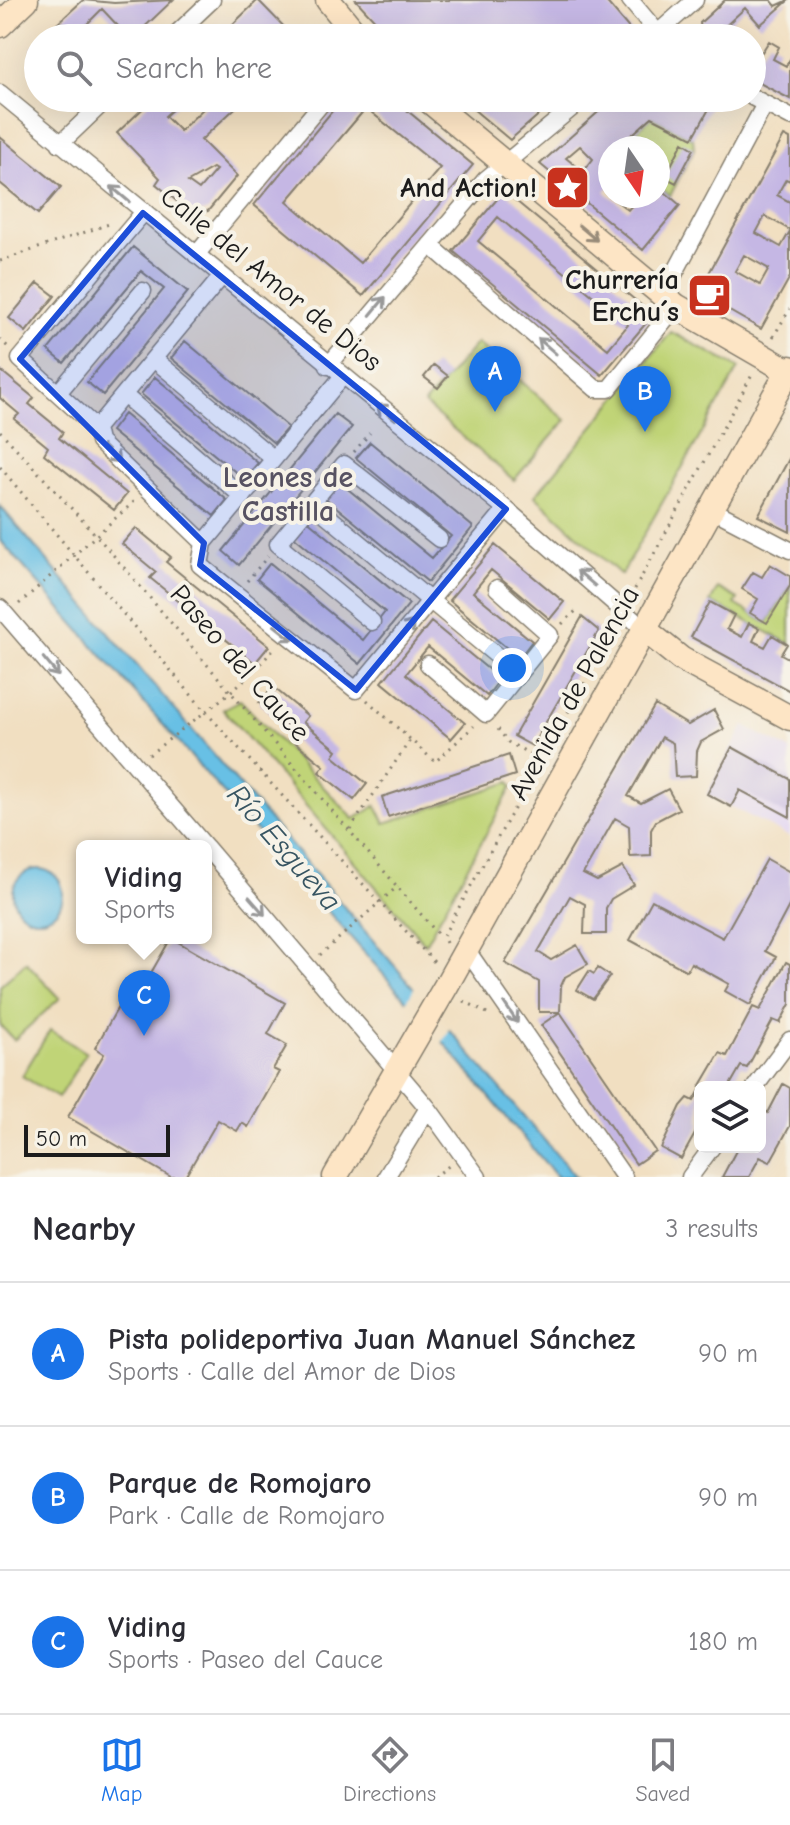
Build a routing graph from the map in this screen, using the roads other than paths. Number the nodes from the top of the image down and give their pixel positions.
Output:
1 (26, 0) edge
2 (212, 0) edge
3 (328, 0) edge
4 (630, 0) edge
5 (695, 0) edge
6 (187, 24) edge
7 (348, 24) edge
8 (648, 24) edge
9 (670, 24) edge
10 (0, 25) edge
11 (0, 93) edge
12 (766, 104) edge
13 (93, 112) edge
14 (314, 112) edge
15 (443, 112) edge
16 (568, 112) edge
17 (754, 112) edge
18 (790, 117) edge
19 (60, 144) junction
20 (507, 166) junction
21 (143, 213) junction
22 (430, 245) junction
23 (196, 255) junction
24 (222, 276) junction
25 (143, 291) dead end
26 (670, 301) junction
27 (155, 360) junction
28 (328, 366) junction
29 (790, 369) edge
30 (342, 377) junction
31 (58, 393) junction
32 (125, 396) junction
33 (96, 428) junction
34 (274, 459) junction
35 (243, 497) junction
36 (312, 503) junction
37 (506, 509) junction
38 (711, 509) junction
39 (439, 539) dead end
40 (204, 543) junction
41 (790, 550) edge
42 (497, 588) dead end
43 (430, 601) junction
44 (3, 611) edge
45 (372, 622) dead end
46 (644, 629) junction
47 (428, 664) dead end
48 (519, 674) junction
49 (790, 718) edge
50 (199, 840) edge
51 (212, 855) edge
52 (452, 951) junction
53 (790, 1040) edge
54 (395, 1070) junction
55 (759, 1081) edge
56 (428, 1108) junction
57 (708, 1153) edge
58 (335, 1177) edge
59 (386, 1177) edge
60 (478, 1177) edge
61 (624, 1177) edge
62 (690, 1177) edge

1 - 10 main road
2 - 6 street
3 - 7 main road
4 - 8 street
5 - 9 street
11 - 19 street, Calle del Amor de Dios
12 - 18 street
13 - 19 street
14 - 23 street
15 - 20 main road
16 - 20 street
17 - 26 street
21 -> 19 street, Calle del Amor de Dios
20 - 22 street
20 -> 26 main road
21 - 23 street, Calle del Amor de Dios
21 - 31 street
26 -> 22 street
28 -> 22 street
23 - 24 street, Calle del Amor de Dios
24 - 27 street
24 - 28 street, Calle del Amor de Dios
25 - 31 street
26 - 29 main road
27 - 32 street
27 - 34 street
28 - 30 street, Calle del Amor de Dios
29 - 38 main road, Avenida de Palencia
30 - 34 street
37 -> 30 street, Calle del Amor de Dios
31 - 33 street
32 - 33 street
32 - 35 street
33 -> 40 street
34 - 35 street
35 - 40 street
36 - 39 street
36 - 43 street
36 - 45 street
37 - 43 street
46 -> 37 street, Calle del Amor de Dios
38 - 41 street
38 - 46 main road, Avenida de Palencia
40 -> 43 street
42 - 48 street
43 - 48 street
44 -> 50 street
46 - 49 main road, Calle del Amor de Dios
46 - 52 main road, Avenida de Palencia
47 - 48 street
51 -> 54 street
52 - 54 main road, Avenida de Palencia
52 -> 61 street
53 - 55 street
54 - 56 street
54 - 58 main road, Avenida de Palencia
56 - 59 street
56 - 60 street
57 - 62 street

